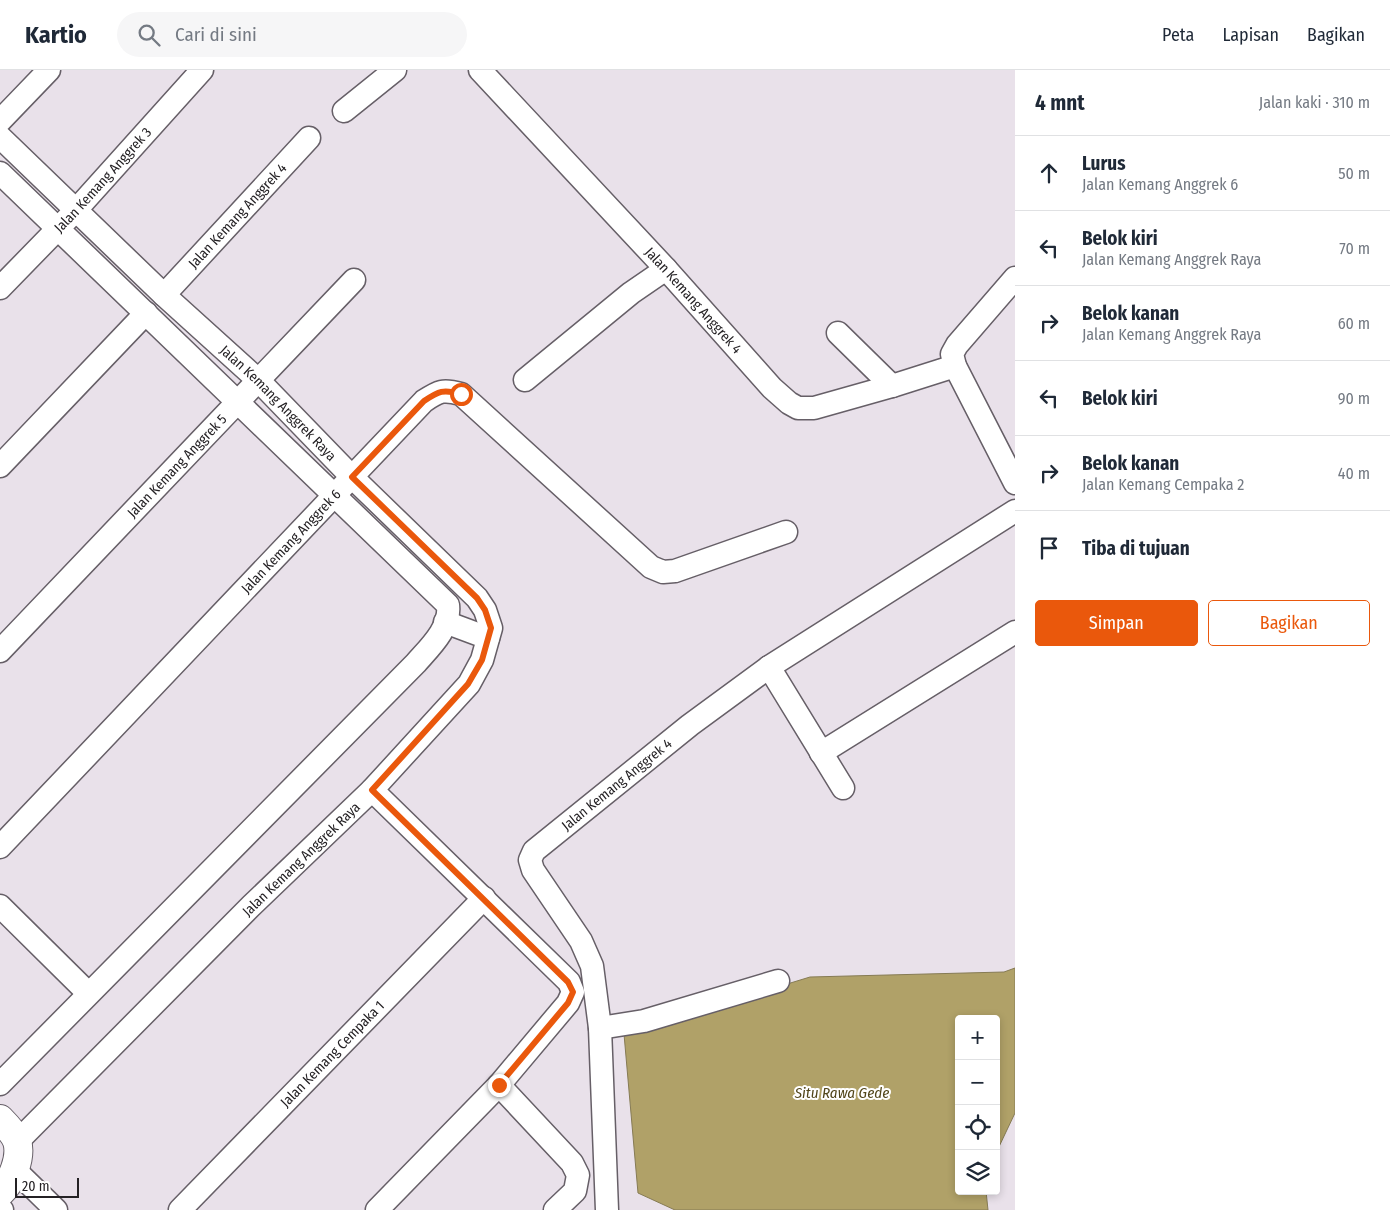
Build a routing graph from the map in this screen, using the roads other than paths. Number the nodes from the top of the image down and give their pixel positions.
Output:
1 (49, 70) edge
2 (202, 70) edge
3 (395, 70) edge
4 (480, 70) edge
5 (344, 111) dead end
6 (0, 121) edge
7 (0, 137) edge
8 (310, 138) dead end
9 (0, 173) edge
10 (76, 210) junction
11 (58, 228) junction
12 (666, 269) junction
13 (1015, 278) edge
14 (354, 280) dead end
15 (0, 288) edge
16 (164, 295) junction
17 (146, 313) junction
18 (838, 333) dead end
19 (955, 366) junction
20 (258, 380) junction
21 (525, 380) dead end
22 (892, 386) junction
23 (237, 403) junction
24 (0, 466) edge
25 (352, 477) junction
26 (1015, 483) edge
27 (335, 494) junction
28 (1015, 511) edge
29 (786, 532) dead end
30 (445, 622) junction
31 (1015, 632) edge
32 (488, 638) junction
33 (0, 651) edge
34 (769, 667) junction
35 (821, 753) junction
36 (843, 788) dead end
37 (372, 790) junction
38 (0, 847) edge
39 (484, 898) junction
40 (0, 906) edge
41 (778, 981) dead end
42 (88, 993) junction
43 (600, 1028) junction
44 (0, 1084) edge
45 (499, 1085) junction
46 (0, 1119) edge
47 (17, 1142) junction
48 (15, 1170) junction
49 (0, 1192) edge
50 (56, 1210) edge
51 (180, 1210) edge
52 (377, 1210) edge
53 (555, 1210) edge
54 (606, 1210) edge

1 - 6 street
2 - 10 street, Jalan Kemang Anggrek 3
3 - 5 street
4 - 12 street, Jalan Kemang Anggrek 4
7 - 10 street, Jalan Kemang Anggrek Raya
8 - 16 street, Jalan Kemang Anggrek 4
9 - 11 street, Jalan Kemang Anggrek Raya
10 - 11 street, Jalan Kemang Anggrek 3
10 - 16 street, Jalan Kemang Anggrek Raya
11 - 15 street, Jalan Kemang Anggrek 3
11 - 17 street, Jalan Kemang Anggrek Raya
12 - 21 street
12 - 22 street, Jalan Kemang Anggrek 4
13 - 19 street
14 - 20 street, Jalan Kemang Anggrek 5
16 - 20 street, Jalan Kemang Anggrek Raya
17 - 23 street, Jalan Kemang Anggrek Raya
17 - 24 street
18 - 22 street
19 - 22 street, Jalan Kemang Anggrek 4
19 - 26 street
20 - 23 street, Jalan Kemang Anggrek 5
20 - 25 street, Jalan Kemang Anggrek Raya
23 - 27 street, Jalan Kemang Anggrek Raya
23 - 33 street, Jalan Kemang Anggrek 5
25 - 27 street, Jalan Kemang Anggrek 6
25 - 29 street, Jalan Kemang Anggrek 6
25 - 32 street, Jalan Kemang Anggrek Raya
27 - 30 street, Jalan Kemang Anggrek Raya
27 - 38 street, Jalan Kemang Anggrek 6
28 - 34 street, Jalan Kemang Anggrek 4
30 - 32 street
30 - 42 street
31 - 35 street
32 - 37 street, Jalan Kemang Anggrek Raya
34 - 35 street
34 - 43 street, Jalan Kemang Anggrek 4
35 - 36 street
37 - 39 street
37 - 47 street, Jalan Kemang Anggrek Raya
39 - 45 street
39 - 51 street, Jalan Kemang Cempaka 1
40 - 42 street
41 - 43 street
42 - 44 street
43 - 54 street, Jalan Kemang Anggrek 4
45 - 52 street
45 - 53 street
46 - 47 street
47 - 48 street
48 - 49 street
48 - 50 street

